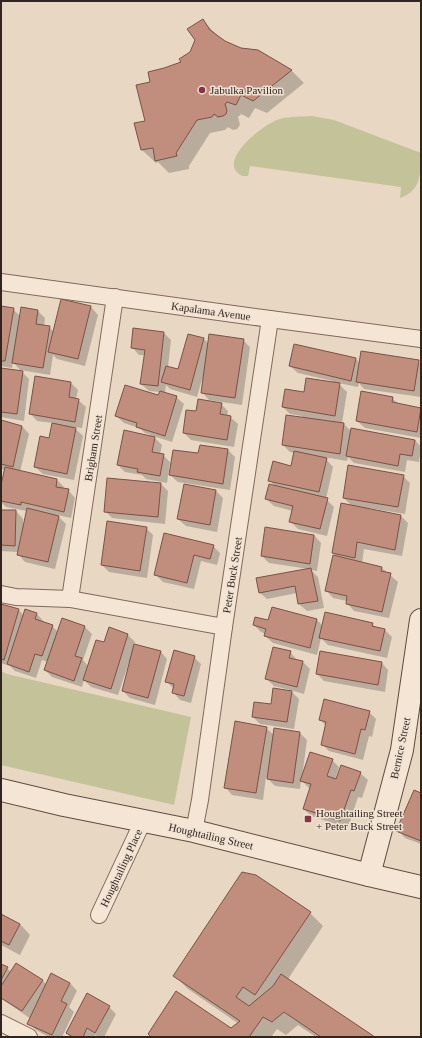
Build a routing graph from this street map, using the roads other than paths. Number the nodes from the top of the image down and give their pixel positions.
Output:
1 (1, 282) edge
2 (115, 297) junction
3 (270, 319) junction
4 (421, 339) edge
5 (1, 594) edge
6 (70, 598) junction
7 (421, 622) edge
8 (224, 628) junction
9 (1, 790) edge
10 (144, 821) junction
11 (194, 831) junction
12 (369, 875) junction
13 (421, 886) edge
14 (99, 915) dead end
15 (1, 1023) edge
16 (29, 1037) edge

1 - 2 street, Kapalama Avenue
2 - 3 street, Kapalama Avenue
2 - 6 street, Brigham Street
3 - 4 street, Kapalama Avenue
3 - 8 street, Peter Buck Street
5 - 6 street
6 - 8 street
7 - 12 main road, Bernice Street
8 - 11 street, Peter Buck Street
9 - 10 main road, Houghtailing Street
10 - 11 main road, Houghtailing Street
10 - 14 street, Houghtailing Place
11 - 12 main road, Houghtailing Street
12 - 13 main road, Houghtailing Street
15 - 16 street

